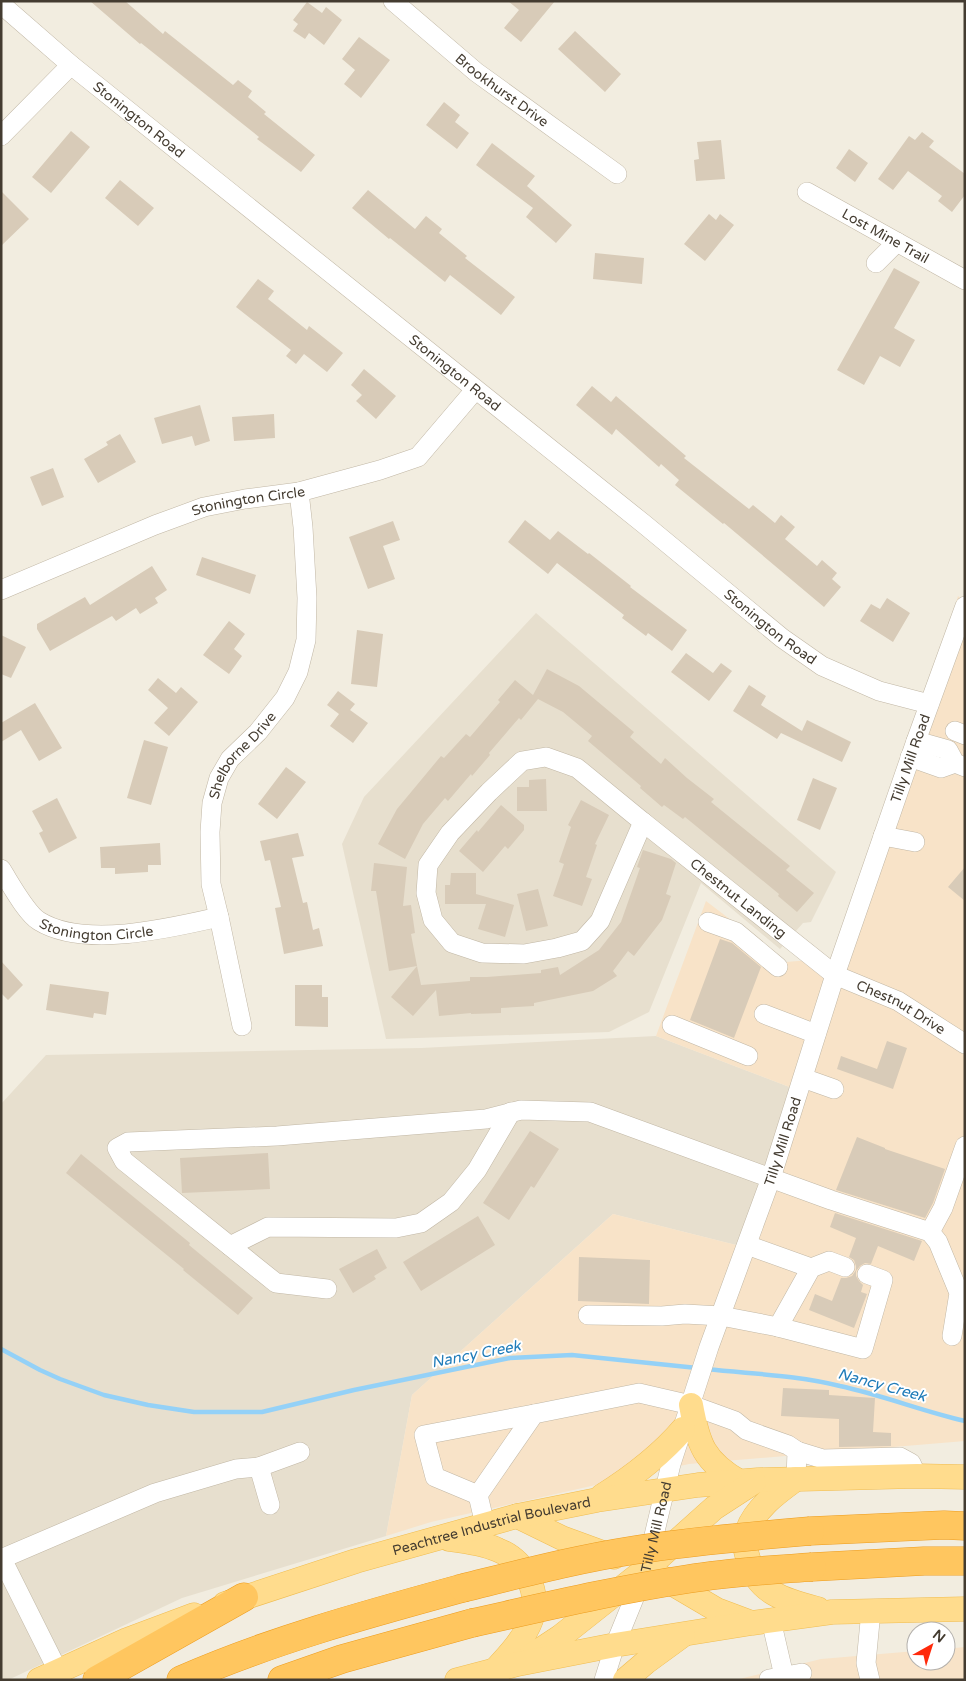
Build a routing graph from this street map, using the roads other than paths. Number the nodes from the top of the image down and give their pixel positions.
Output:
1 (393, 1) edge
2 (1, 4) edge
3 (71, 65) junction
4 (1, 136) edge
5 (617, 174) dead end
6 (807, 192) dead end
7 (897, 242) junction
8 (876, 263) dead end
9 (965, 280) edge
10 (475, 390) junction
11 (299, 492) junction
12 (1, 590) edge
13 (965, 606) edge
14 (958, 649) edge
15 (929, 704) junction
16 (913, 749) junction
17 (960, 765) edge
18 (643, 822) junction
19 (883, 836) junction
20 (915, 842) dead end
21 (1, 868) edge
22 (219, 917) junction
23 (708, 922) dead end
24 (778, 968) dead end
25 (835, 975) junction
26 (764, 1014) dead end
27 (242, 1026) dead end
28 (672, 1026) dead end
29 (816, 1034) junction
30 (965, 1044) edge
31 (748, 1056) dead end
32 (803, 1078) junction
33 (834, 1089) dead end
34 (510, 1112) junction
35 (965, 1146) edge
36 (771, 1178) junction
37 (930, 1232) junction
38 (747, 1245) junction
39 (230, 1246) junction
40 (845, 1266) dead end
41 (812, 1268) junction
42 (867, 1274) dead end
43 (327, 1289) dead end
44 (588, 1315) dead end
45 (721, 1316) junction
46 (778, 1328) junction
47 (952, 1336) dead end
48 (693, 1397) junction
49 (534, 1414) junction
50 (683, 1429) junction
51 (797, 1451) junction
52 (300, 1452) dead end
53 (259, 1467) junction
54 (917, 1476) junction
55 (965, 1476) edge
56 (796, 1479) junction
57 (749, 1481) junction
58 (665, 1490) junction
59 (478, 1494) junction
60 (597, 1500) junction
61 (270, 1505) dead end
62 (517, 1516) junction
63 (485, 1525) junction
64 (965, 1526) edge
65 (441, 1537) junction
66 (2, 1558) edge
67 (965, 1561) edge
68 (646, 1569) junction
69 (244, 1597) junction
70 (965, 1609) edge
71 (871, 1611) junction
72 (832, 1612) junction
73 (761, 1622) junction
74 (688, 1632) junction
75 (615, 1645) junction
76 (502, 1671) edge
77 (868, 1671) edge
78 (48, 1675) edge
79 (785, 1676) edge
80 (97, 1680) edge
81 (181, 1680) edge
82 (282, 1680) edge
83 (458, 1680) edge
84 (604, 1680) edge
85 (626, 1680) edge
86 (854, 1680) edge

1 - 5 street, Brookhurst Drive
2 - 3 street, Stonington Road
3 - 4 street
3 - 10 street, Stonington Road
6 - 7 street, Lost Mine Trail
7 - 8 street
7 - 9 street, Lost Mine Trail
10 - 11 street, Stonington Circle
10 - 15 street, Stonington Road
11 - 12 street, Stonington Circle
11 - 22 street, Shelborne Drive
13 - 14 street, Tilly Mill Road
14 - 15 street, Tilly Mill Road
15 - 16 street, Tilly Mill Road
16 - 17 street
16 - 19 street, Tilly Mill Road
18 - 18 street, Chestnut Landing
18 - 25 street, Chestnut Landing
19 - 20 street
19 - 25 street, Tilly Mill Road
21 - 22 street, Stonington Circle
22 - 27 street, Shelborne Drive
23 - 24 street
25 - 29 street, Tilly Mill Road
25 - 30 street, Chestnut Drive
26 - 29 street
28 - 31 street
29 - 32 street, Tilly Mill Road
32 - 33 street
32 - 36 street, Tilly Mill Road
34 - 36 street
34 - 39 street
34 - 39 street
35 - 37 street
36 - 37 street
36 - 38 street, Tilly Mill Road
37 - 47 street
38 - 41 street
38 - 45 street, Tilly Mill Road
39 - 43 street
40 - 41 street
41 - 46 street
42 - 46 street
44 - 45 street
45 - 46 street
45 - 48 street, Tilly Mill Road
48 - 49 street
48 - 50 street, Tilly Mill Road
48 - 51 street
48 - 57 main road
49 - 59 street
49 - 59 street
50 - 58 street, Tilly Mill Road
50 - 60 main road
51 - 54 street
51 - 56 street
52 - 53 street
53 - 61 street
53 - 66 street
54 - 55 main road, Peachtree Industrial Boulevard
54 - 56 main road, Peachtree Industrial Boulevard
56 - 57 main road, Peachtree Industrial Boulevard
56 - 72 main road
57 - 58 main road, Peachtree Industrial Boulevard
57 - 68 main road
58 - 60 main road, Peachtree Industrial Boulevard
58 - 68 street, Tilly Mill Road
59 - 63 street
60 - 62 main road, Peachtree Industrial Boulevard
62 - 63 main road, Peachtree Industrial Boulevard
62 - 68 main road
63 - 65 main road, Peachtree Industrial Boulevard
64 - 81 highway, bridge
65 - 69 main road, Peachtree Industrial Boulevard
65 - 76 main road
66 - 78 street
67 - 82 highway, bridge
68 - 73 main road
68 - 75 street, Tilly Mill Road
68 - 76 main road
69 - 78 main road, Peachtree Industrial Boulevard
69 - 80 highway
70 - 71 main road
71 - 72 main road
71 - 77 street
72 - 73 main road
73 - 74 main road
73 - 79 street
74 - 75 main road
74 - 85 main road
75 - 76 main road
75 - 84 street, Tilly Mill Road
76 - 83 main road
77 - 86 street

